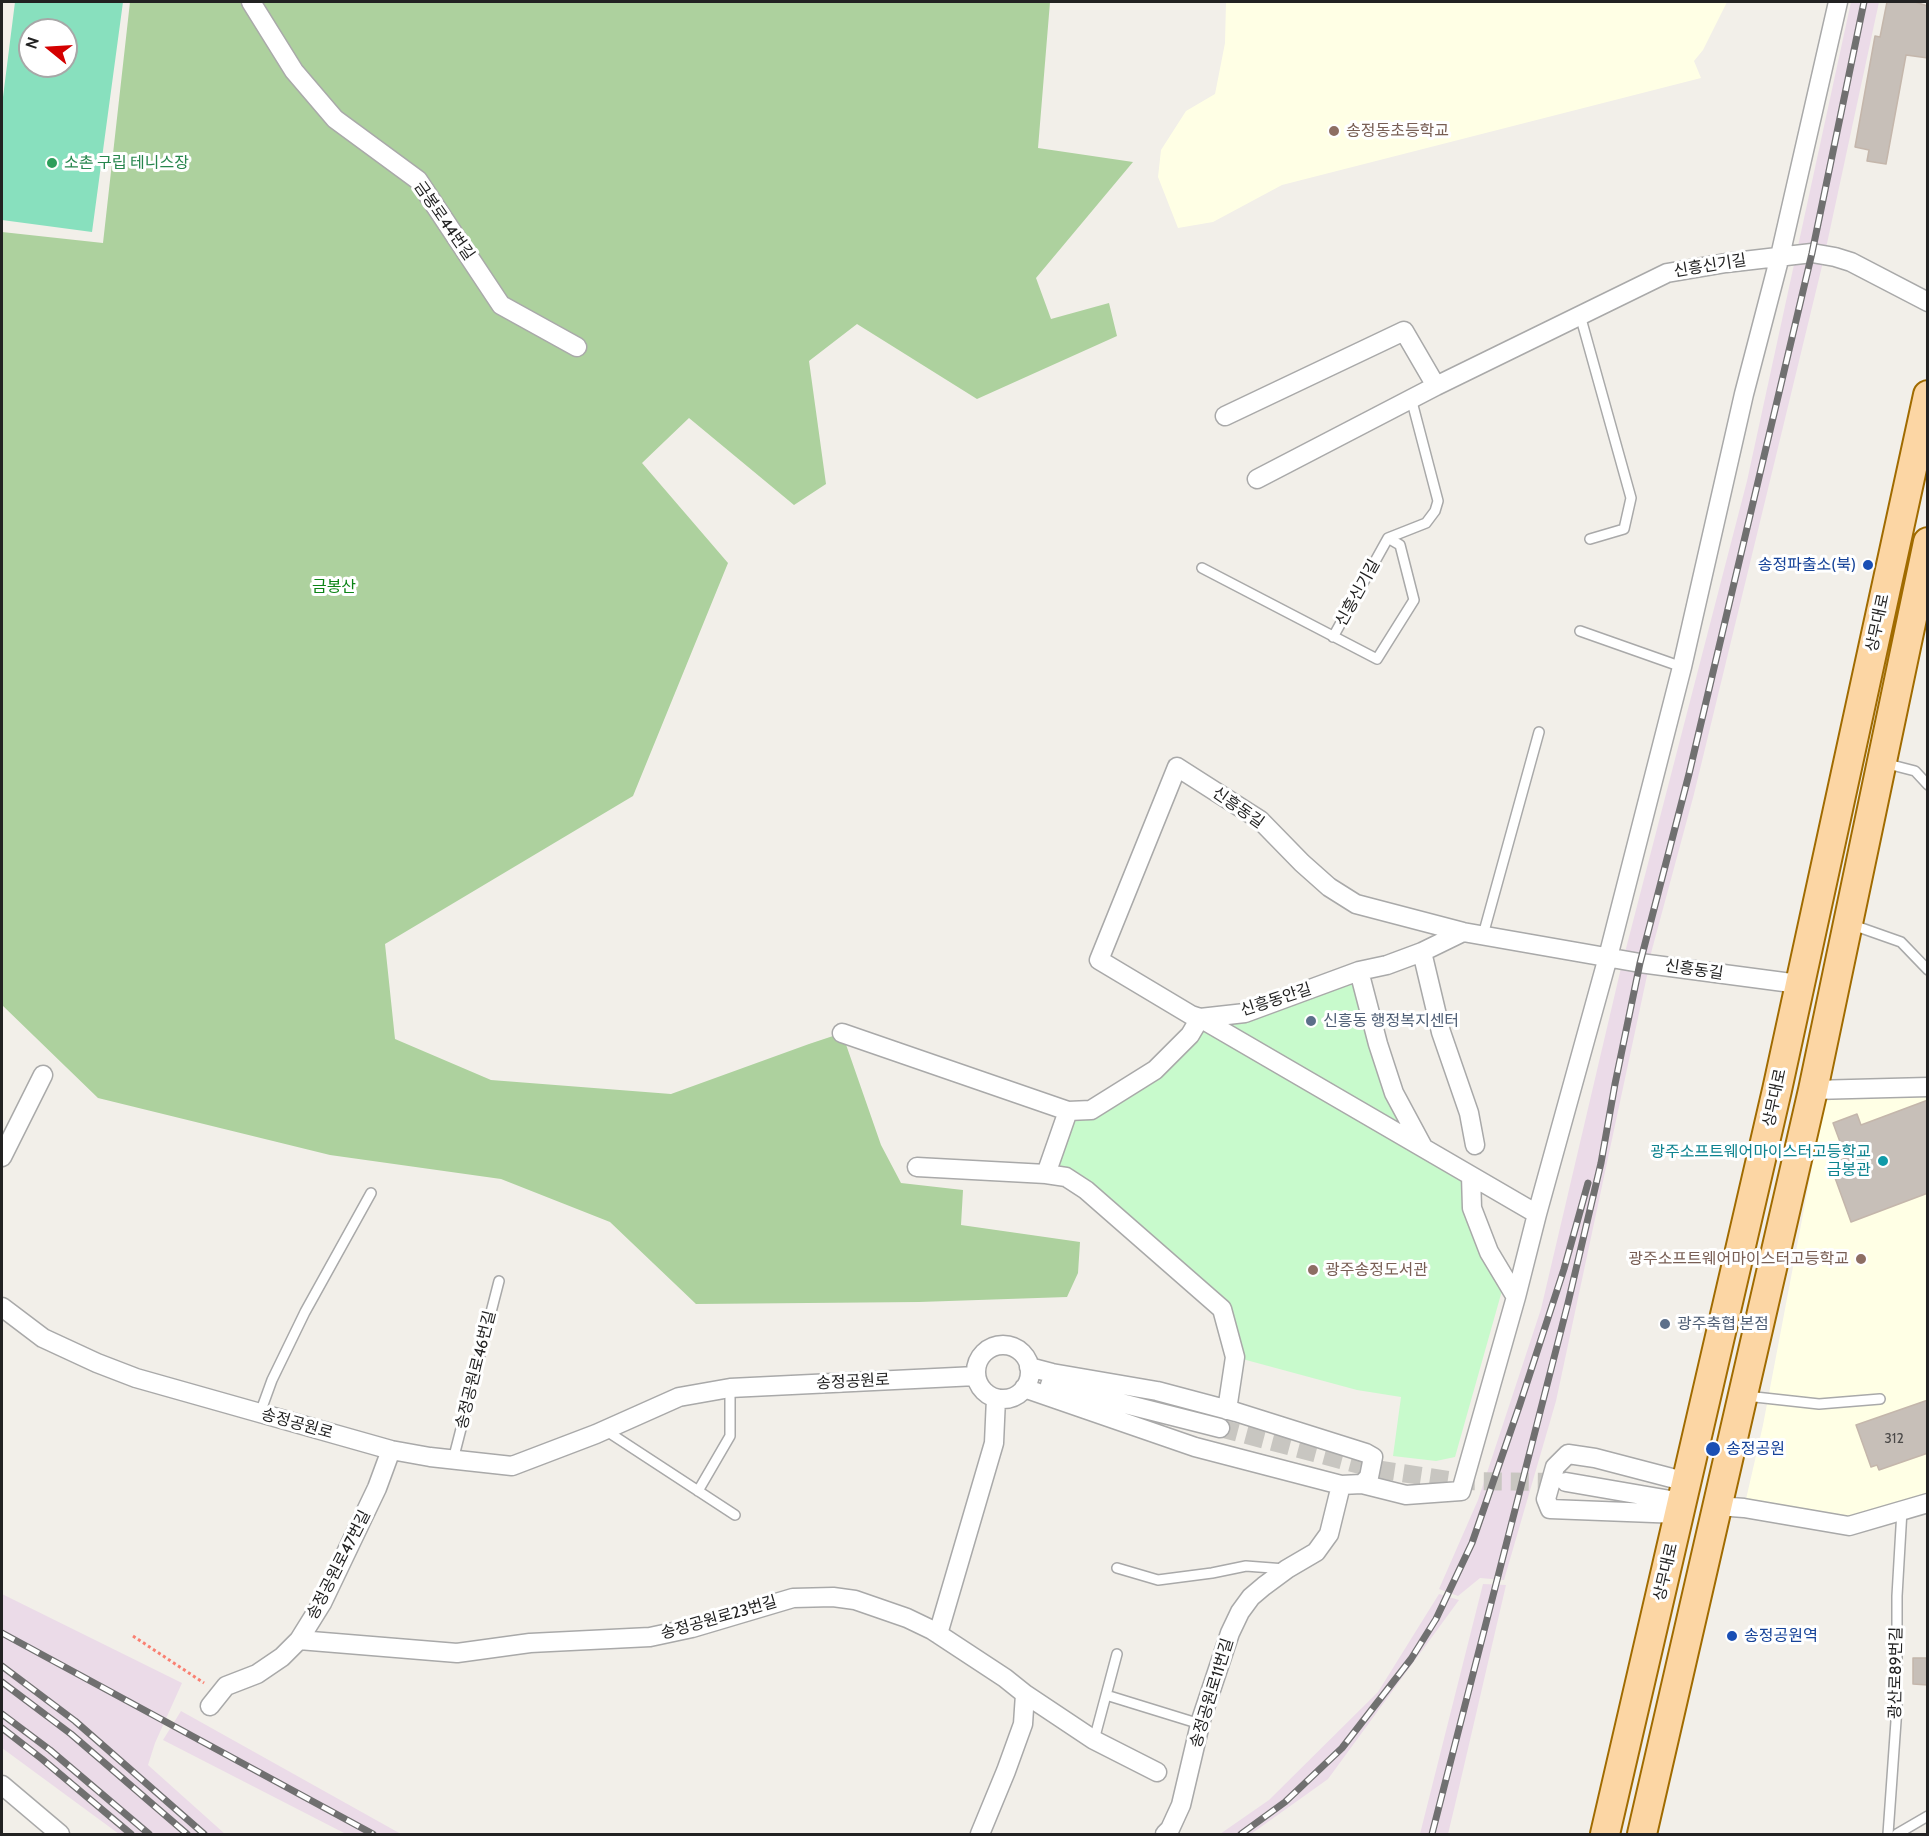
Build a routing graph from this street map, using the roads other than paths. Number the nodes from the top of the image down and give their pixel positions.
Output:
1 (252, 2) edge
2 (1838, 2) edge
3 (1779, 256) junction
4 (1928, 302) edge
5 (1580, 315) junction
6 (577, 347) dead end
7 (1436, 386) junction
8 (1928, 395) edge
9 (1411, 398) junction
10 (1225, 416) dead end
11 (1257, 479) dead end
12 (1388, 538) junction
13 (1590, 539) dead end
14 (1928, 542) edge
15 (1202, 568) dead end
16 (1580, 631) dead end
17 (1333, 637) junction
18 (1682, 667) junction
19 (1539, 732) dead end
20 (1881, 763) junction
21 (1928, 785) edge
22 (1848, 924) junction
23 (1463, 932) junction
24 (1483, 935) junction
25 (1422, 952) junction
26 (1608, 957) junction
27 (1928, 970) edge
28 (1359, 972) junction
29 (1799, 984) junction
30 (1200, 1018) junction
31 (842, 1033) dead end
32 (43, 1075) dead end
33 (1928, 1087) edge
34 (1813, 1090) junction
35 (1068, 1112) junction
36 (1475, 1145) dead end
37 (1423, 1147) junction
38 (2, 1157) edge
39 (916, 1167) dead end
40 (1046, 1174) junction
41 (1471, 1176) junction
42 (371, 1193) dead end
43 (1537, 1214) junction
44 (499, 1281) dead end
45 (1516, 1297) junction
46 (2, 1306) edge
47 (976, 1376) junction
48 (1027, 1378) junction
49 (730, 1388) junction
50 (1744, 1395) junction
51 (996, 1398) junction
52 (1880, 1399) dead end
53 (1227, 1410) junction
54 (260, 1413) junction
55 (1220, 1428) tunnel mouth
56 (605, 1430) junction
57 (391, 1450) junction
58 (453, 1460) junction
59 (1566, 1482) tunnel mouth
60 (1362, 1484) junction
61 (1341, 1485) junction
62 (698, 1491) junction
63 (1683, 1500) junction
64 (1928, 1503) edge
65 (1718, 1506) junction
66 (1902, 1510) junction
67 (735, 1515) dead end
68 (1116, 1568) dead end
69 (1287, 1569) junction
70 (938, 1634) junction
71 (299, 1640) junction
72 (1117, 1654) dead end
73 (1025, 1694) junction
74 (1106, 1695) junction
75 (215, 1700) road end
76 (1200, 1725) junction
77 (1095, 1740) junction
78 (1157, 1772) dead end
79 (2, 1785) edge
80 (1928, 1816) edge
81 (60, 1834) edge
82 (980, 1834) edge
83 (1165, 1834) edge
84 (1605, 1834) edge
85 (1642, 1834) edge
86 (1888, 1834) edge
87 (1897, 1834) edge

1 - 6 street, 금봉로44번길
2 - 3 street
3 - 4 street, 신흥신기길
3 - 5 street, 신흥신기길
3 - 18 street
5 - 7 street, 신흥신기길
5 - 13 lane
7 - 9 street, 신흥신기길
7 - 10 street
8 - 29 main road, 상무대로
9 - 11 street, 신흥신기길
9 - 12 lane
12 - 17 lane, 신흥신기길
12 - 17 lane
14 - 20 main road, 상무대로
15 - 17 lane, 신흥신기길
16 - 18 lane
18 - 26 street
19 - 24 lane
20 - 21 lane
20 - 22 main road, 상무대로
22 - 27 lane
22 - 34 main road, 상무대로
23 - 24 street, 신흥동길
23 - 25 street, 신흥동안길
23 - 30 street, 신흥동길
24 - 26 street, 신흥동길
25 - 28 street, 신흥동안길
25 - 36 street
26 - 29 street, 신흥동길
26 - 43 street
28 - 30 street, 신흥동안길
28 - 37 street
29 - 63 main road, 상무대로
30 - 35 street
30 - 37 street
31 - 35 street
32 - 38 street
33 - 34 street
34 - 50 main road, 상무대로
35 - 40 street
37 - 41 street
39 - 40 street
40 - 53 street
41 - 43 street
41 - 45 street
42 - 54 lane
43 - 45 street
44 - 58 lane, 송정공원로46번길
45 - 60 street
46 - 54 street, 송정공원로
47 - 48 street
47 - 49 street, 송정공원로
47 - 51 street
48 - 51 street
48 - 53 street
48 - 55 street
48 - 61 street
49 - 56 street, 송정공원로
49 - 62 lane
50 - 52 lane
50 - 65 main road, 상무대로
51 - 70 street
53 - 60 street
54 - 57 street, 송정공원로
56 - 58 street, 송정공원로
56 - 62 lane
57 - 58 street, 송정공원로
57 - 71 street, 송정공원로47번길
59 - 63 street
60 - 61 street
61 - 69 street, 송정공원로11번길
62 - 67 lane
63 - 63 street
63 - 84 main road, 상무대로
64 - 66 street
65 - 66 street
65 - 85 main road, 상무대로
66 - 86 lane, 광산로89번길
68 - 69 lane
69 - 76 street, 송정공원로11번길
70 - 71 street, 송정공원로23번길
70 - 73 street, 송정공원로23번길
71 - 75 street, 송정공원로47번길
72 - 74 lane
73 - 77 street, 송정공원로23번길
73 - 82 street
74 - 76 lane
74 - 77 lane
76 - 83 street, 송정공원로11번길
77 - 78 street, 송정공원로23번길
79 - 81 street
80 - 87 lane

